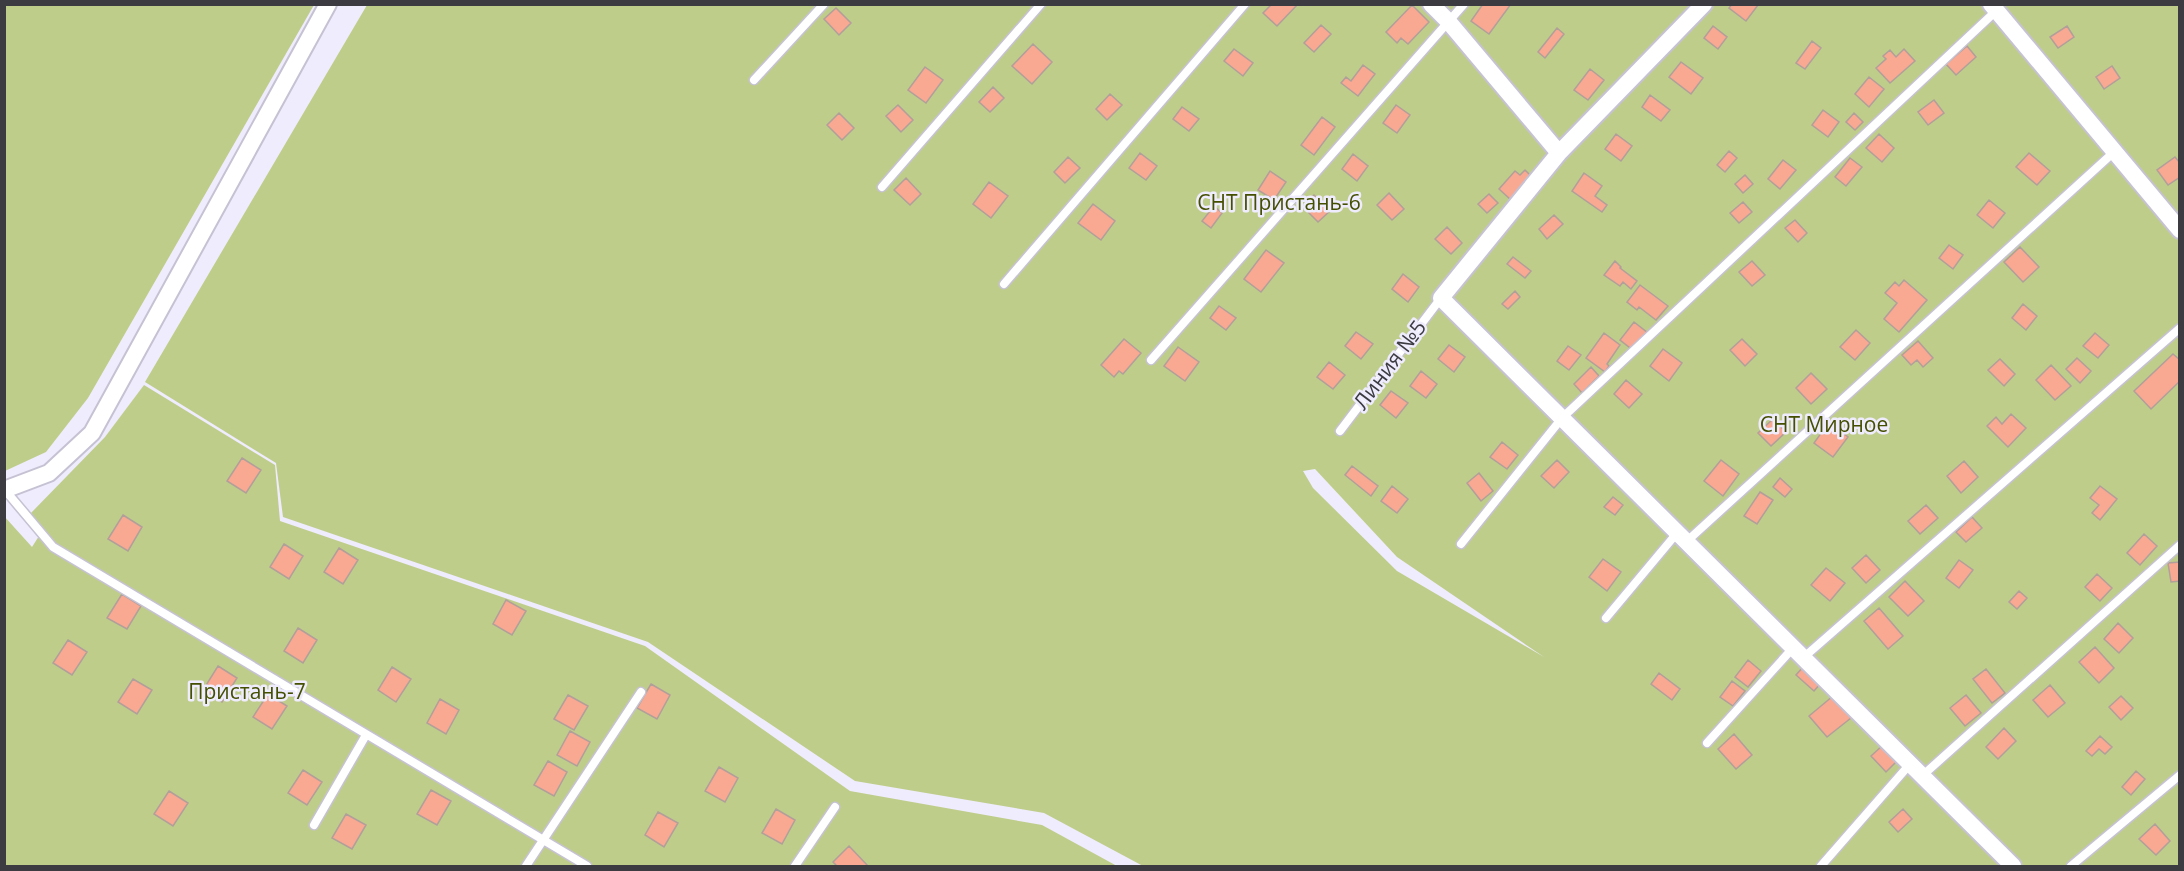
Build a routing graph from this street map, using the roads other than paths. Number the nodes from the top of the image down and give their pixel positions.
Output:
1 (328, 4) edge
2 (824, 4) edge
3 (1041, 4) edge
4 (1245, 4) edge
5 (1431, 4) edge
6 (1464, 4) edge
7 (1704, 4) edge
8 (1994, 8) edge
9 (1448, 21) junction
10 (754, 80) dead end
11 (2114, 152) junction
12 (1559, 153) junction
13 (882, 187) dead end
14 (2180, 230) edge
15 (1004, 284) dead end
16 (1441, 298) junction
17 (2180, 328) edge
18 (1151, 360) dead end
19 (1562, 418) junction
20 (1340, 431) dead end
21 (5, 490) edge
22 (1682, 537) junction
23 (1461, 544) dead end
24 (2180, 545) edge
25 (1606, 618) dead end
26 (1798, 653) junction
27 (641, 692) dead end
28 (366, 735) junction
29 (1707, 743) dead end
30 (1916, 770) junction
31 (2180, 775) edge
32 (835, 807) dead end
33 (314, 825) dead end
34 (543, 840) junction
35 (526, 867) edge
36 (587, 867) edge
37 (795, 867) edge
38 (1821, 867) edge
39 (2013, 867) edge
40 (2071, 867) edge

1 - 21 street
2 - 10 lane
3 - 13 lane
4 - 15 lane
5 - 9 street
6 - 9 lane
7 - 12 street
8 - 11 street
8 - 19 lane
9 - 12 street
9 - 18 lane
11 - 14 street
11 - 22 lane
12 - 16 street
16 - 19 street
16 - 20 lane, Линия №5
17 - 26 lane
19 - 22 street
19 - 23 lane
21 - 28 lane
22 - 25 lane
22 - 26 street
24 - 30 lane
26 - 29 lane
26 - 30 street
27 - 34 lane
28 - 33 lane
28 - 34 lane
30 - 38 lane
30 - 39 street
31 - 40 lane
32 - 37 lane
34 - 35 lane
34 - 36 lane

